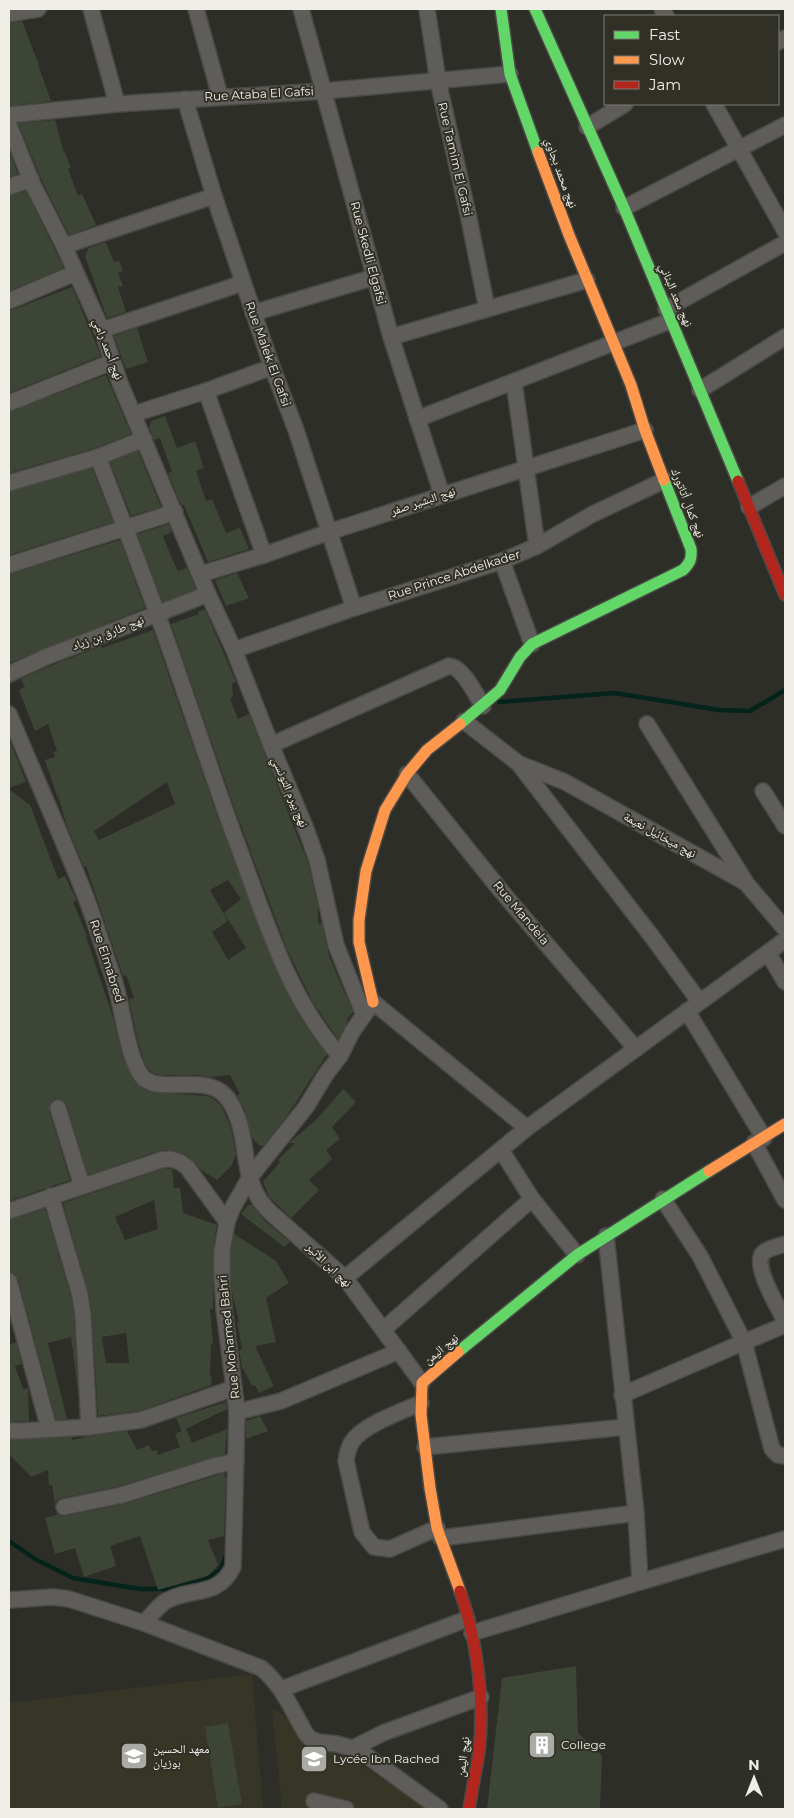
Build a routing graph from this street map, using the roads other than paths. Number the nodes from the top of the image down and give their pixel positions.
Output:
1 (38, 9) edge
2 (91, 9) edge
3 (196, 9) edge
4 (300, 9) edge
5 (427, 9) edge
6 (501, 9) edge
7 (535, 9) edge
8 (9, 14) edge
9 (510, 74) junction
10 (438, 81) junction
11 (324, 91) junction
12 (220, 96) junction
13 (185, 100) junction
14 (117, 104) junction
15 (623, 105) edge
16 (715, 105) edge
17 (9, 115) edge
18 (9, 125) edge
19 (785, 125) edge
20 (587, 127) junction
21 (738, 148) junction
22 (31, 179) junction
23 (9, 187) edge
24 (214, 196) junction
25 (624, 208) junction
26 (785, 231) edge
27 (785, 243) edge
28 (64, 246) junction
29 (76, 273) junction
30 (374, 276) junction
31 (587, 280) junction
32 (243, 283) junction
33 (9, 301) edge
34 (487, 309) junction
35 (253, 313) junction
36 (669, 315) junction
37 (102, 330) junction
38 (391, 337) junction
39 (785, 338) edge
40 (613, 342) junction
41 (112, 362) junction
42 (272, 367) junction
43 (514, 382) junction
44 (700, 390) junction
45 (206, 391) junction
46 (9, 403) edge
47 (134, 414) junction
48 (417, 419) junction
49 (645, 430) junction
50 (144, 439) junction
51 (98, 456) junction
52 (526, 469) junction
53 (664, 480) junction
54 (9, 483) edge
55 (785, 486) edge
56 (442, 495) junction
57 (749, 507) junction
58 (175, 512) junction
59 (125, 529) junction
60 (329, 532) junction
61 (537, 546) junction
62 (264, 555) junction
63 (502, 561) junction
64 (9, 565) edge
65 (201, 574) junction
66 (208, 594) junction
67 (785, 595) edge
68 (354, 608) junction
69 (157, 614) junction
70 (532, 644) junction
71 (234, 650) junction
72 (9, 674) edge
73 (483, 706) junction
74 (9, 714) edge
75 (464, 721) junction
76 (647, 724) dead end
77 (271, 745) junction
78 (518, 763) junction
79 (407, 774) junction
80 (763, 791) dead end
81 (785, 826) edge
82 (746, 883) junction
83 (785, 929) edge
84 (785, 940) edge
85 (768, 952) junction
86 (785, 982) edge
87 (699, 1001) junction
88 (373, 1002) junction
89 (687, 1011) junction
90 (364, 1015) junction
91 (636, 1049) junction
92 (340, 1056) junction
93 (58, 1108) dead end
94 (785, 1124) edge
95 (527, 1128) junction
96 (759, 1140) junction
97 (500, 1150) junction
98 (250, 1177) junction
99 (82, 1186) junction
100 (51, 1196) junction
101 (532, 1199) junction
102 (663, 1199) junction
103 (785, 1200) edge
104 (9, 1211) edge
105 (227, 1222) junction
106 (606, 1236) junction
107 (785, 1244) edge
108 (577, 1255) junction
109 (345, 1278) junction
110 (10, 1290) edge
111 (785, 1321) edge
112 (785, 1325) edge
113 (384, 1329) junction
114 (744, 1342) junction
115 (399, 1351) junction
116 (422, 1383) junction
117 (234, 1388) junction
118 (622, 1395) junction
119 (421, 1403) junction
120 (237, 1412) junction
121 (89, 1427) junction
122 (626, 1427) junction
123 (49, 1429) junction
124 (9, 1431) edge
125 (425, 1447) junction
126 (785, 1456) edge
127 (236, 1461) junction
128 (64, 1507) dead end
129 (636, 1513) junction
130 (439, 1533) junction
131 (785, 1539) edge
132 (640, 1582) junction
133 (9, 1600) edge
134 (144, 1623) junction
135 (470, 1626) junction
136 (282, 1689) junction
137 (481, 1697) junction
138 (353, 1748) junction
139 (314, 1801) dead end
140 (346, 1809) edge
141 (440, 1809) edge
142 (469, 1809) edge

1 - 8 street
2 - 14 street
3 - 12 street
4 - 11 street, Rue Skedli Elgafsi
5 - 10 street, Rue Tamim El Gafsi
6 - 9 street, نهج محمد بجاوي
7 - 20 street, نهج سعد البناني
9 - 10 street, Rue Ataba El Gafsi
9 - 31 street, نهج محمد بجاوي
10 - 11 street, Rue Ataba El Gafsi
10 - 34 street, Rue Tamim El Gafsi
11 - 12 street, Rue Ataba El Gafsi
11 - 30 street, Rue Skedli Elgafsi
12 - 13 street, Rue Ataba El Gafsi
13 - 14 street, Rue Ataba El Gafsi
13 - 24 street, Rue Malek El Gafsi
14 - 17 street, Rue Ataba El Gafsi
15 - 20 street
16 - 21 street
18 - 22 street, نهج أحمد رامي
19 - 21 street
20 - 25 street, نهج سعد البناني
21 - 25 street
21 - 26 street
22 - 23 street
22 - 28 street, نهج أحمد رامي
24 - 28 street
24 - 32 street, Rue Malek El Gafsi
25 - 36 street, نهج سعد البناني
27 - 36 street
28 - 29 street, نهج أحمد رامي
29 - 33 street
29 - 37 street, نهج أحمد رامي
30 - 35 street
30 - 38 street, Rue Skedli Elgafsi
31 - 34 street
31 - 40 street, نهج محمد بجاوي
32 - 35 street, Rue Malek El Gafsi
32 - 37 street
34 - 38 street
35 - 42 street, Rue Malek El Gafsi
36 - 40 street
36 - 44 street, نهج سعد البناني
37 - 41 street, نهج أحمد رامي
38 - 48 street, Rue Skedli Elgafsi
39 - 44 street
40 - 43 street
40 - 49 street, نهج كمال أتاتورك
41 - 46 street
41 - 47 street, نهج أحمد رامي
42 - 45 street
42 - 60 street, Rue Malek El Gafsi
43 - 48 street
43 - 52 street
44 - 57 street, نهج سعد البناني
45 - 47 street
45 - 62 street
47 - 50 street, نهج أحمد رامي
48 - 56 street, Rue Skedli Elgafsi
49 - 52 street, نهج البشير صفر
49 - 53 street, نهج كمال أتاتورك
50 - 51 street
50 - 58 street, نهج أحمد رامي
51 - 54 street
51 - 59 street
52 - 56 street, نهج البشير صفر
52 - 61 street
53 - 61 street, Rue Prince Abdelkader
53 - 70 street, نهج كمال أتاتورك
55 - 57 street
56 - 60 street, نهج البشير صفر
57 - 67 street, نهج سعد البناني
58 - 59 street
58 - 65 street, نهج أحمد رامي
59 - 64 street
59 - 69 street
60 - 62 street, نهج البشير صفر
60 - 68 street, Rue Malek El Gafsi
61 - 63 street, Rue Prince Abdelkader
62 - 65 street, نهج البشير صفر
63 - 68 street, Rue Prince Abdelkader
63 - 70 street
65 - 66 street, نهج بيرم التونسي
66 - 69 street, نهج طارق بن زياد
66 - 71 street, نهج بيرم التونسي
68 - 71 street, Rue Prince Abdelkader
69 - 72 street, نهج طارق بن زياد
69 - 92 street
70 - 73 street
71 - 77 street, نهج بيرم التونسي
73 - 75 street
73 - 77 street
74 - 98 street, Rue Elmabred
75 - 78 street
75 - 79 street
76 - 82 street
77 - 90 street, نهج بيرم التونسي
78 - 82 street, نهج ميخائيل نعيمة
78 - 87 street
79 - 88 street
79 - 91 street, Rue Mandela
80 - 81 street
82 - 83 street, نهج ميخائيل نعيمة
84 - 85 street
85 - 86 street
85 - 87 street
87 - 89 street
88 - 90 street, Rue Mohamed Bahri
88 - 95 street
89 - 91 street
89 - 96 street
90 - 92 street, Rue Mohamed Bahri
91 - 95 street
92 - 98 street, Rue Mohamed Bahri
93 - 99 street
94 - 96 street, نهج اليمن
95 - 97 street
96 - 102 street, نهج اليمن
96 - 103 street
97 - 101 street
97 - 109 street
98 - 105 street, Rue Mohamed Bahri
98 - 109 street, نهج ابن الأثير
99 - 100 street
99 - 105 street
100 - 104 street
100 - 121 street
101 - 108 street
101 - 113 street
102 - 106 street, نهج اليمن
102 - 114 street
105 - 117 street, Rue Mohamed Bahri
106 - 108 street, نهج اليمن
106 - 118 street
107 - 111 street
108 - 116 street, نهج اليمن
109 - 113 street, نهج ابن الأثير
110 - 123 street
112 - 114 street
113 - 115 street, نهج ابن الأثير
114 - 118 street
114 - 126 street
115 - 116 street, نهج ابن الأثير
115 - 120 street
116 - 119 street, نهج اليمن
117 - 120 street, Rue Mohamed Bahri
117 - 121 street
118 - 122 street
119 - 125 street, نهج اليمن
119 - 130 street
120 - 127 street, Rue Mohamed Bahri
121 - 123 street
122 - 125 street
122 - 129 street
123 - 124 street
125 - 130 street, نهج اليمن
127 - 128 street
127 - 134 street, Rue Mohamed Bahri
129 - 130 street
129 - 132 street
130 - 135 street, نهج اليمن
131 - 132 street
132 - 135 street
133 - 134 street
134 - 136 street
135 - 136 street
135 - 137 street, نهج اليمن
136 - 138 street
137 - 138 street
137 - 142 street, نهج اليمن
138 - 141 street
139 - 140 street

